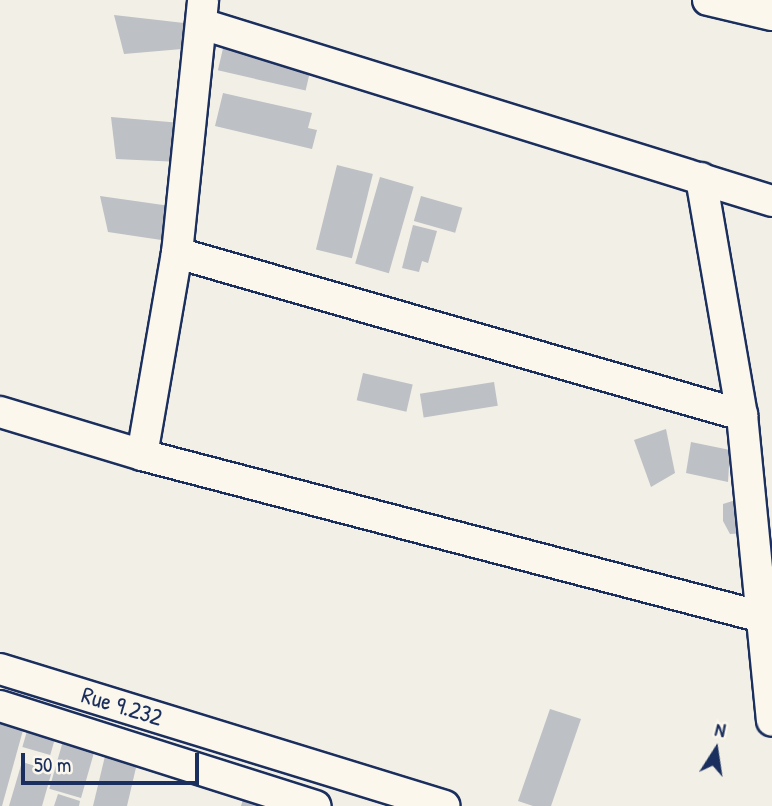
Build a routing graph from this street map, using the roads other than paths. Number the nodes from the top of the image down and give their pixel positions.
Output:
1 (708, 0) edge
2 (203, 12) edge
3 (772, 15) edge
4 (701, 178) junction
5 (772, 201) edge
6 (177, 253) junction
7 (0, 412) edge
8 (742, 415) junction
9 (142, 455) junction
10 (762, 617) junction
11 (0, 669) edge
12 (0, 706) edge
13 (772, 721) edge
14 (316, 806) edge
15 (444, 806) edge

1 - 3 street
2 - 4 street
2 - 6 street
4 - 5 street
4 - 8 street
6 - 8 street
6 - 9 street
7 - 9 street
8 - 10 street
9 - 10 street
10 - 13 street
11 - 15 street, Rue 9.232
12 - 14 street, Rue 9.232

